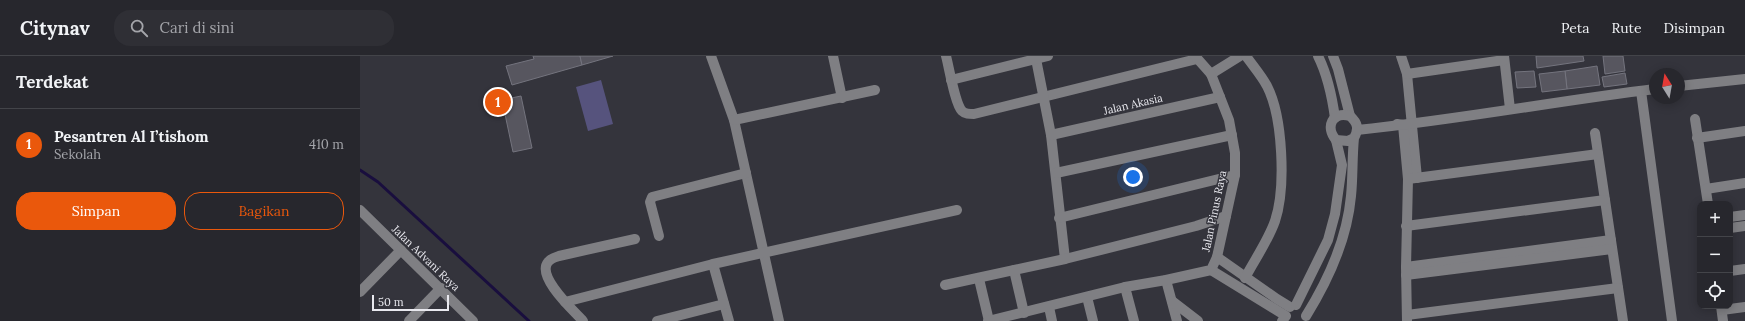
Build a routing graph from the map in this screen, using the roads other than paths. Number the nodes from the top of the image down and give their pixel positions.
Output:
1 (711, 56) edge
2 (833, 56) edge
3 (946, 56) edge
4 (1048, 56) edge
5 (1240, 56) edge
6 (1246, 56) edge
7 (1318, 56) edge
8 (1333, 56) edge
9 (1401, 56) edge
10 (1196, 58) edge
11 (1504, 58) edge
12 (1036, 59) junction
13 (1211, 74) junction
14 (1407, 74) junction
15 (1745, 79) edge
16 (951, 80) junction
17 (1685, 85) edge
18 (875, 90) dead end
19 (1649, 90) edge
20 (1641, 91) junction
21 (1044, 97) junction
22 (1220, 97) junction
23 (842, 98) junction
24 (1510, 109) junction
25 (1350, 116) junction
26 (1335, 118) junction
27 (1695, 119) dead end
28 (734, 120) junction
29 (1407, 125) junction
30 (1356, 131) junction
31 (1745, 131) edge
32 (1595, 133) dead end
33 (1051, 135) junction
34 (1232, 135) junction
35 (1697, 138) junction
36 (1336, 140) junction
37 (1598, 154) junction
38 (746, 173) junction
39 (1056, 173) junction
40 (1235, 175) junction
41 (1412, 179) junction
42 (1745, 183) edge
43 (1706, 189) junction
44 (1605, 200) junction
45 (1708, 201) edge
46 (957, 210) dead end
47 (361, 212) edge
48 (1745, 215) edge
49 (1226, 216) junction
50 (1733, 217) edge
51 (1059, 218) junction
52 (1406, 226) junction
53 (1745, 226) edge
54 (1733, 228) edge
55 (659, 236) dead end
56 (636, 239) dead end
57 (1612, 244) junction
58 (401, 250) junction
59 (762, 253) junction
60 (1217, 257) junction
61 (1065, 260) junction
62 (713, 264) junction
63 (1745, 269) edge
64 (1014, 270) junction
65 (1211, 270) junction
66 (1406, 271) junction
67 (1733, 271) edge
68 (1246, 278) junction
69 (979, 279) junction
70 (1166, 280) junction
71 (945, 285) dead end
72 (440, 288) junction
73 (1125, 288) junction
74 (1618, 288) junction
75 (360, 292) edge
76 (1087, 297) junction
77 (1172, 301) junction
78 (564, 302) junction
79 (724, 304) junction
80 (1049, 307) junction
81 (1733, 308) edge
82 (1745, 308) edge
83 (1722, 309) edge
84 (1024, 313) junction
85 (1289, 314) edge
86 (684, 318) edge
87 (1305, 318) edge
88 (1407, 318) edge
89 (1007, 319) edge
90 (409, 321) edge
91 (473, 321) edge
92 (583, 321) edge
93 (657, 321) edge
94 (729, 321) edge
95 (779, 321) edge
96 (989, 321) edge
97 (1052, 321) edge
98 (1093, 321) edge
99 (1134, 321) edge
100 (1177, 321) edge
101 (1198, 321) edge
102 (1623, 321) edge
103 (1672, 321) edge
104 (1722, 321) edge

1 - 28 street
2 - 23 street
3 - 16 street
4 - 12 street
5 - 13 street
6 - 68 street
7 - 26 street
8 - 25 street
9 - 14 street
10 - 13 street, Jalan Pinus Raya
10 - 21 street
11 - 14 street
11 - 24 street
12 - 16 street
12 - 21 street
13 - 22 street, Jalan Pinus Raya
14 - 29 street
15 - 17 street
16 - 21 street
18 - 23 street
19 - 20 street
20 - 24 street
20 - 103 street
21 - 33 street
22 - 33 street, Jalan Akasia
22 - 34 street, Jalan Pinus Raya
23 - 28 street
24 - 29 street
25 - 26 street
25 - 30 street
26 - 36 street
27 - 35 street
28 - 38 street
29 - 30 street
29 - 41 street
30 - 36 street
30 - 87 street
31 - 35 street
32 - 37 street
33 - 39 street
34 - 39 street
34 - 40 street, Jalan Pinus Raya
35 - 43 street
36 - 85 street
37 - 41 street
37 - 44 street
38 - 55 street
38 - 59 street
39 - 51 street
40 - 49 street, Jalan Pinus Raya
40 - 51 street
41 - 52 street
42 - 43 street
43 - 45 street
44 - 52 street
44 - 57 street
46 - 59 street
47 - 58 street, Jalan Advani Raya
48 - 50 street
49 - 60 street, Jalan Pinus Raya
49 - 61 street
51 - 61 street
52 - 66 street
53 - 54 street
56 - 78 street
57 - 66 street
57 - 74 street
58 - 72 street, Jalan Advani Raya
58 - 75 street
59 - 62 street
59 - 95 street
60 - 65 street, Jalan Pinus Raya
60 - 68 street
61 - 64 street
62 - 78 street
62 - 79 street
63 - 67 street
64 - 69 street
64 - 84 street
65 - 70 street
65 - 85 street
66 - 88 street
68 - 85 street
69 - 71 street
69 - 96 street
70 - 73 street
70 - 77 street
72 - 90 street
72 - 91 street, Jalan Advani Raya
73 - 76 street
73 - 99 street
74 - 88 street
74 - 102 street
76 - 80 street
76 - 98 street
77 - 100 street
77 - 101 street
78 - 92 street
79 - 86 street
79 - 94 street
80 - 84 street
80 - 97 street
81 - 82 street
83 - 104 street
84 - 89 street
85 - 87 street
86 - 93 street
89 - 96 street

